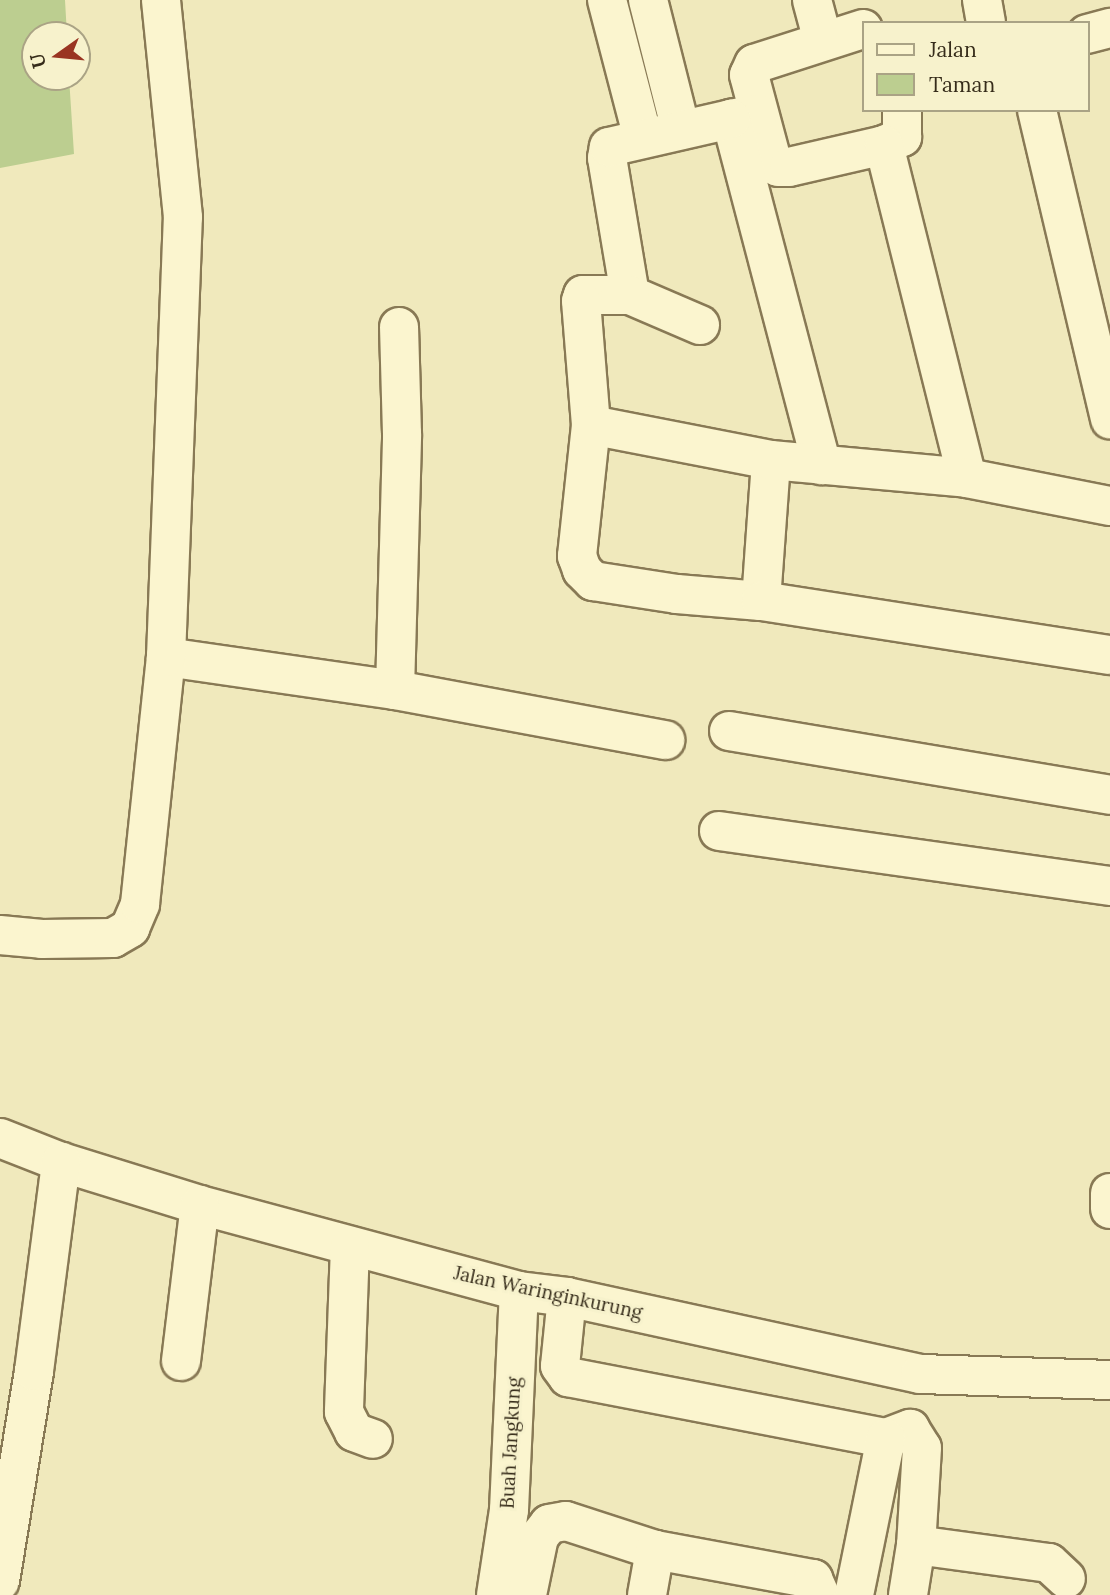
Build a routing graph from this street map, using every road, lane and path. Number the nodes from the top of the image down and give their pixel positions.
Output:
1 (162, 0) edge
2 (607, 0) edge
3 (648, 0) edge
4 (812, 0) edge
5 (982, 0) edge
6 (986, 21) edge
7 (1110, 28) edge
8 (862, 29) edge
9 (1089, 33) edge
10 (822, 41) junction
11 (902, 112) edge
12 (1037, 112) edge
13 (744, 117) junction
14 (681, 130) junction
15 (643, 138) junction
16 (884, 145) junction
17 (630, 295) junction
18 (700, 325) dead end
19 (399, 327) dead end
20 (1110, 421) edge
21 (591, 425) junction
22 (771, 460) junction
23 (822, 466) junction
24 (967, 478) junction
25 (1110, 506) edge
26 (761, 601) junction
27 (1110, 655) edge
28 (166, 657) junction
29 (395, 690) junction
30 (729, 731) dead end
31 (665, 740) dead end
32 (1110, 795) edge
33 (719, 831) dead end
34 (1110, 886) edge
35 (0, 935) edge
36 (0, 1138) edge
37 (61, 1162) junction
38 (1110, 1193) edge
39 (200, 1205) junction
40 (1110, 1209) edge
41 (350, 1246) junction
42 (519, 1291) junction
43 (567, 1297) junction
44 (181, 1361) dead end
45 (920, 1374) junction
46 (1110, 1380) edge
47 (898, 1434) junction
48 (373, 1439) dead end
49 (916, 1545) junction
50 (655, 1550) junction
51 (1066, 1579) dead end
52 (0, 1581) edge
53 (496, 1595) edge
54 (527, 1595) edge
55 (647, 1595) edge
56 (820, 1595) edge
57 (854, 1595) edge
58 (908, 1595) edge

1 - 28 street
2 - 15 street
3 - 14 street
4 - 10 street
5 - 6 street
7 - 9 street
8 - 10 street
10 - 13 street
11 - 16 street
12 - 20 street
13 - 14 street
13 - 16 street
13 - 23 street
14 - 15 street
15 - 17 street
16 - 24 street
17 - 18 street
17 - 21 street
19 - 29 street
21 - 22 street
21 - 26 street
22 - 23 street
22 - 26 street
23 - 24 street
24 - 25 street
26 - 27 street
28 - 29 street
28 - 35 street
29 - 31 street
30 - 32 street
33 - 34 street
36 - 37 street, Jalan Waringinkurung
37 - 39 street, Jalan Waringinkurung
37 - 52 street
38 - 40 street
39 - 41 street, Jalan Waringinkurung
39 - 44 street
41 - 42 street, Jalan Waringinkurung
41 - 48 street
42 - 43 street, Jalan Waringinkurung
42 - 53 street, Buah Jangkung
43 - 45 street, Jalan Waringinkurung
43 - 47 street
45 - 46 street, Jalan Waringinkurung
45 - 47 street
47 - 49 street
47 - 57 street
49 - 51 street
49 - 58 street
50 - 54 street
50 - 55 street
50 - 56 street

